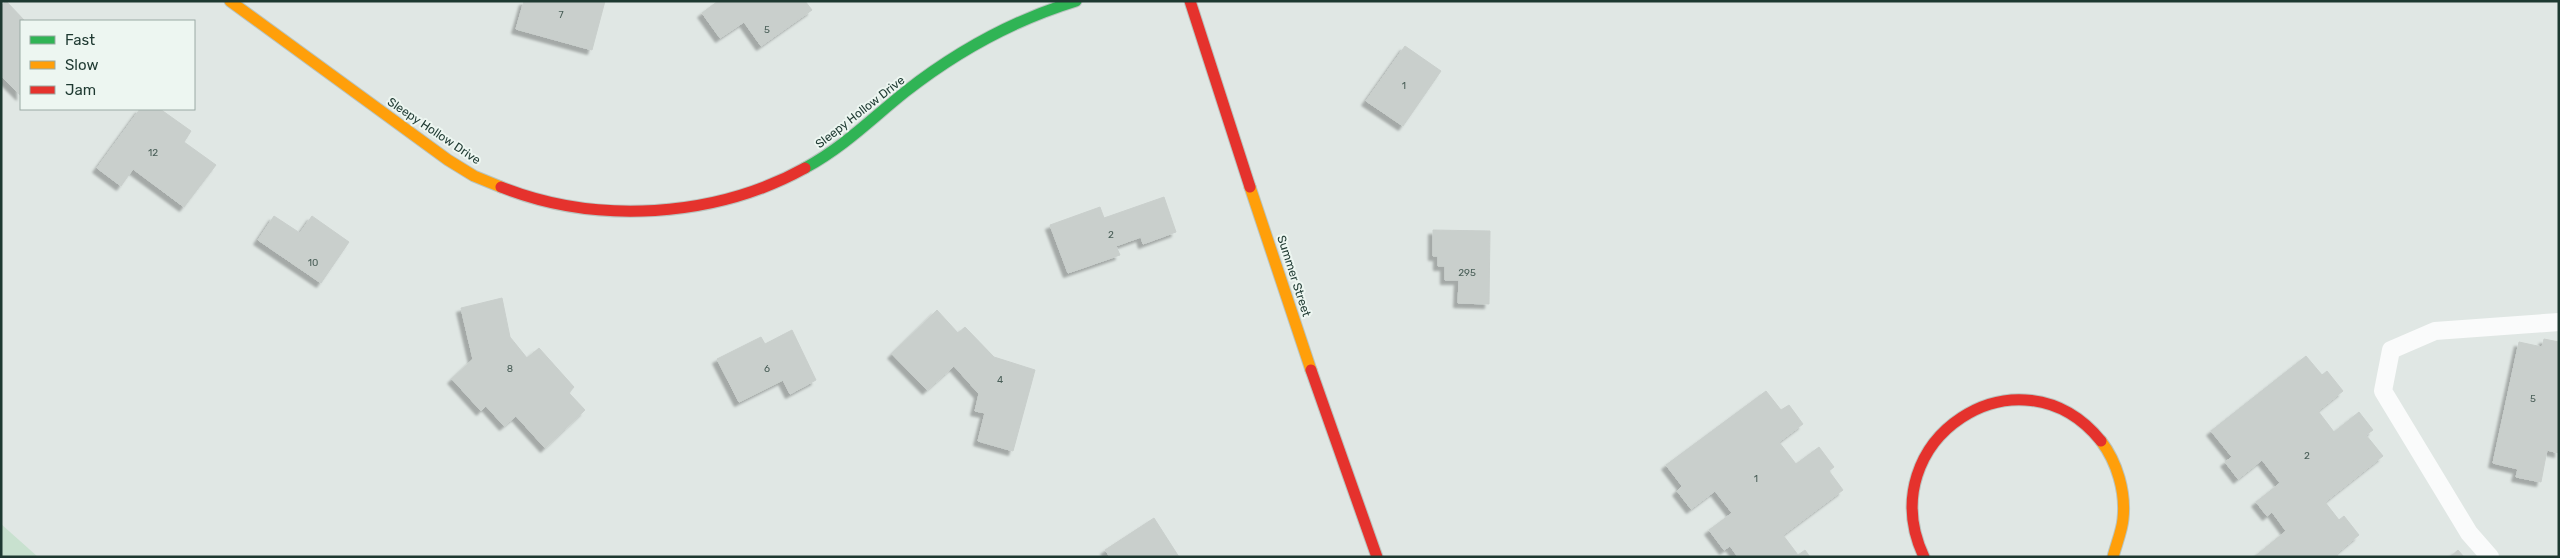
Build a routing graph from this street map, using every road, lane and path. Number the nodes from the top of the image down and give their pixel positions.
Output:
1 (230, 1) edge
2 (1076, 1) edge
3 (1190, 1) edge
4 (2559, 322) edge
5 (1378, 557) edge
6 (1924, 557) edge
7 (2113, 557) edge
8 (2490, 557) edge

1 - 2 street, Sleepy Hollow Drive
3 - 5 street, Summer Street
4 - 8 lane
6 - 7 street

